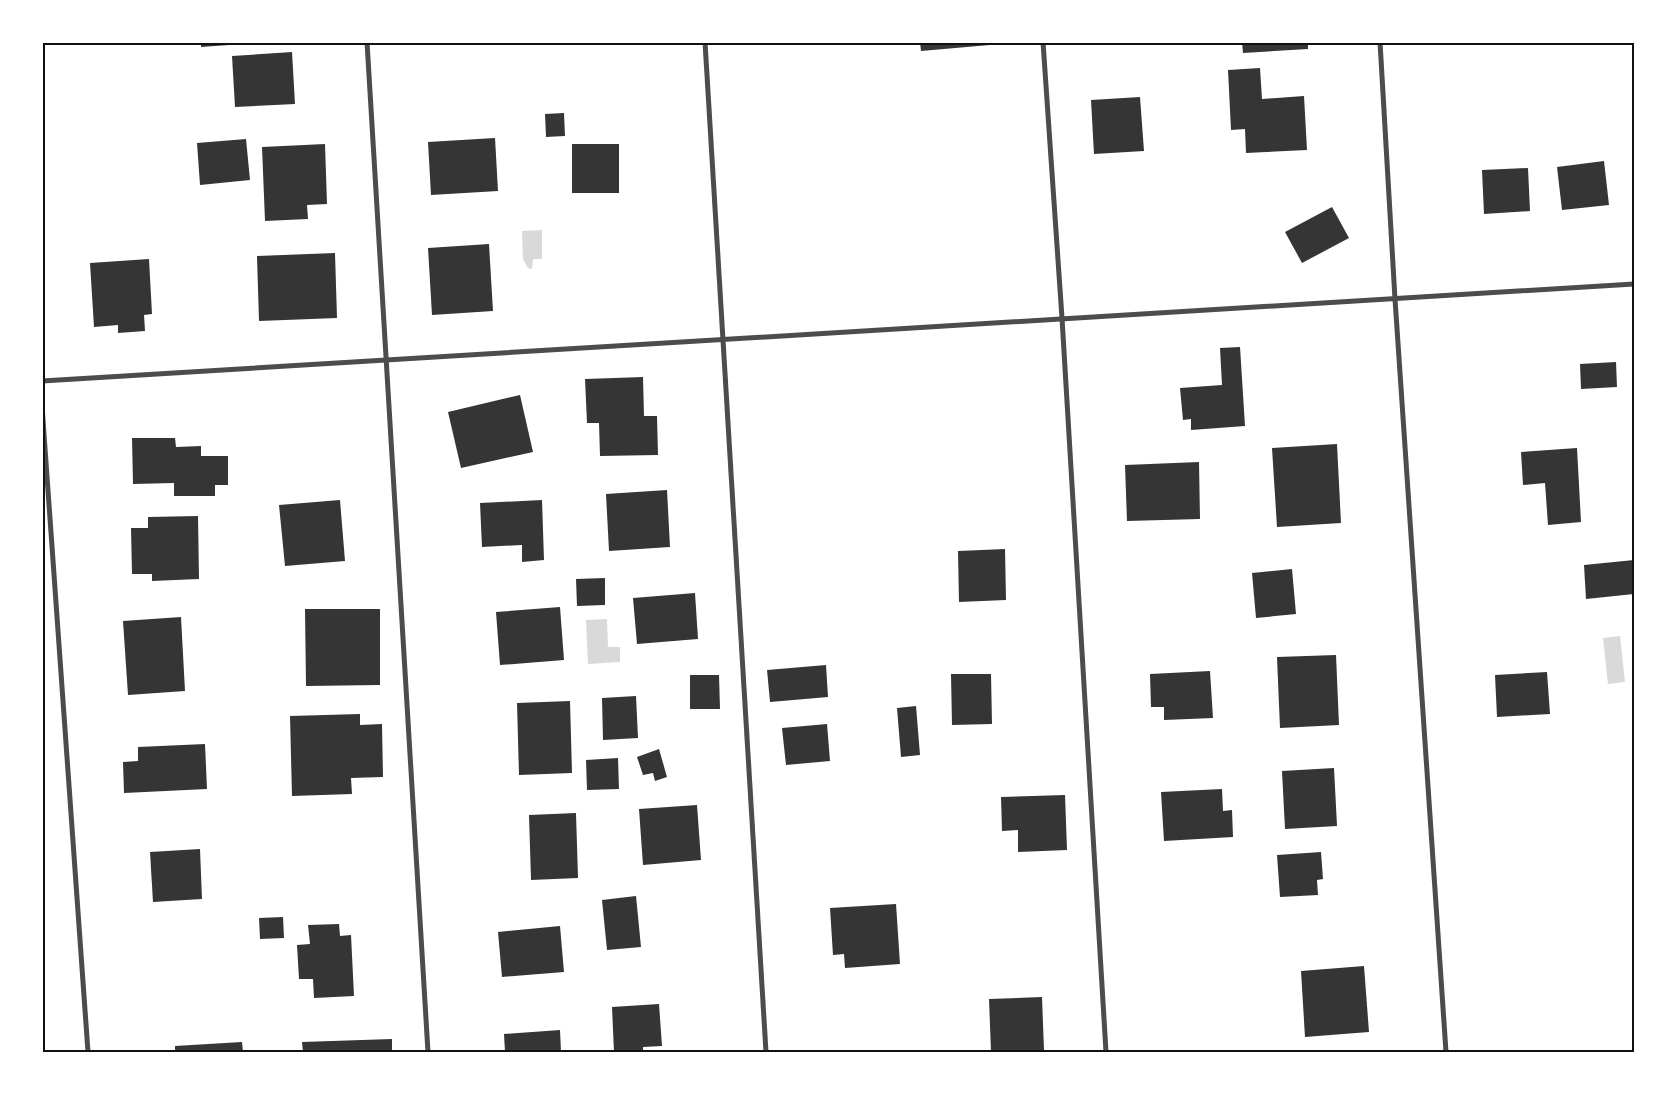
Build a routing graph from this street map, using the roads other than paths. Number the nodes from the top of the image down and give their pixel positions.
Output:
1 (367, 42) edge
2 (705, 42) edge
3 (1043, 42) edge
4 (1380, 42) edge
5 (1634, 284) edge
6 (1395, 299) junction
7 (1062, 318) junction
8 (722, 340) junction
9 (386, 360) junction
10 (42, 380) edge
11 (42, 406) edge
12 (88, 1052) edge
13 (428, 1052) edge
14 (766, 1052) edge
15 (1106, 1052) edge
16 (1446, 1052) edge

1 - 9 street
2 - 8 street
3 - 7 street
4 - 6 street
5 - 6 street
6 - 7 street
6 - 16 street
7 - 8 street
7 - 15 street
8 - 9 street
8 - 14 street
9 - 10 street
9 - 13 street
11 - 12 street

